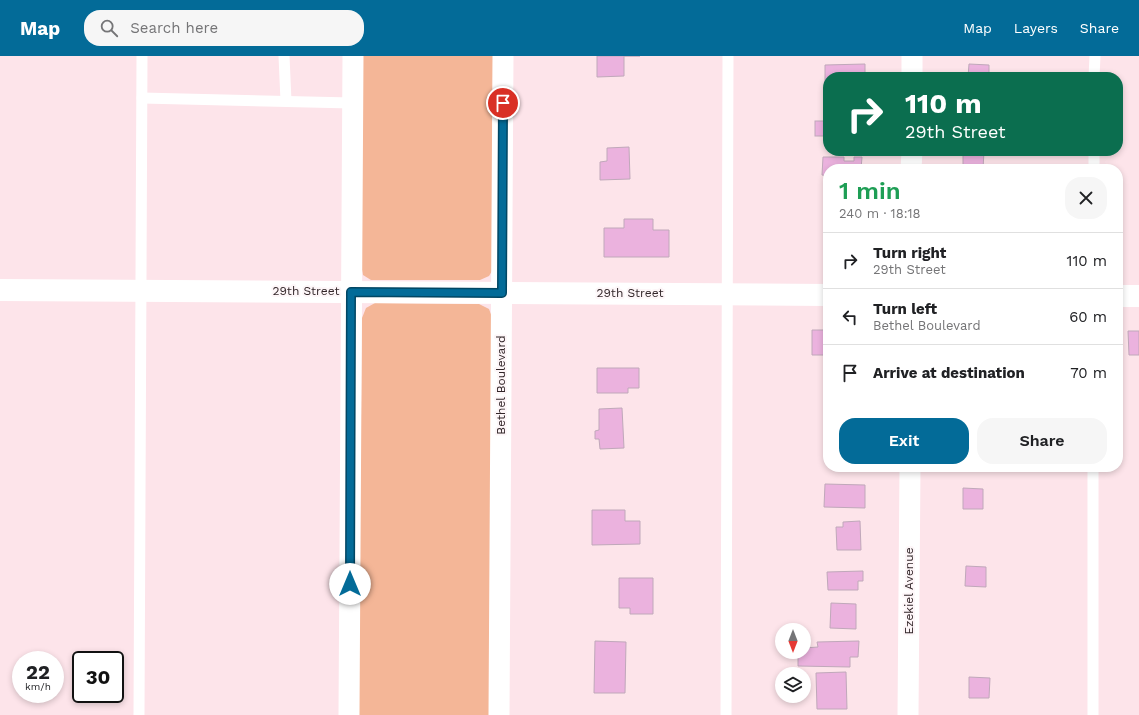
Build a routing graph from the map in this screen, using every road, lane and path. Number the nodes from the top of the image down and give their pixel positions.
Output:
1 (142, 56) edge
2 (284, 56) edge
3 (353, 56) edge
4 (503, 56) edge
5 (728, 56) edge
6 (912, 56) edge
7 (1094, 56) edge
8 (912, 72) edge
9 (1094, 72) edge
10 (142, 98) junction
11 (286, 101) junction
12 (352, 103) junction
13 (0, 290) edge
14 (141, 290) junction
15 (351, 292) junction
16 (502, 293) junction
17 (727, 294) junction
18 (823, 294) edge
19 (1123, 296) edge
20 (1139, 296) edge
21 (910, 472) edge
22 (1094, 472) edge
23 (139, 715) edge
24 (349, 715) edge
25 (499, 715) edge
26 (726, 715) edge
27 (908, 715) edge
28 (1093, 715) edge

1 - 10 lane
2 - 11 lane
3 - 12 street
4 - 16 street, Bethel Boulevard
5 - 17 lane
6 - 8 street
7 - 9 lane
10 - 11 lane
10 - 14 lane
11 - 12 lane
12 - 15 street
13 - 14 street, 29th Street
14 - 15 street, 29th Street
14 - 23 lane
15 - 16 street, 29th Street
15 - 24 street
16 - 17 street, 29th Street
16 - 25 street, Bethel Boulevard
17 - 18 street, 29th Street
17 - 26 lane
19 - 20 street
21 - 27 street, Ezekiel Avenue
22 - 28 lane

